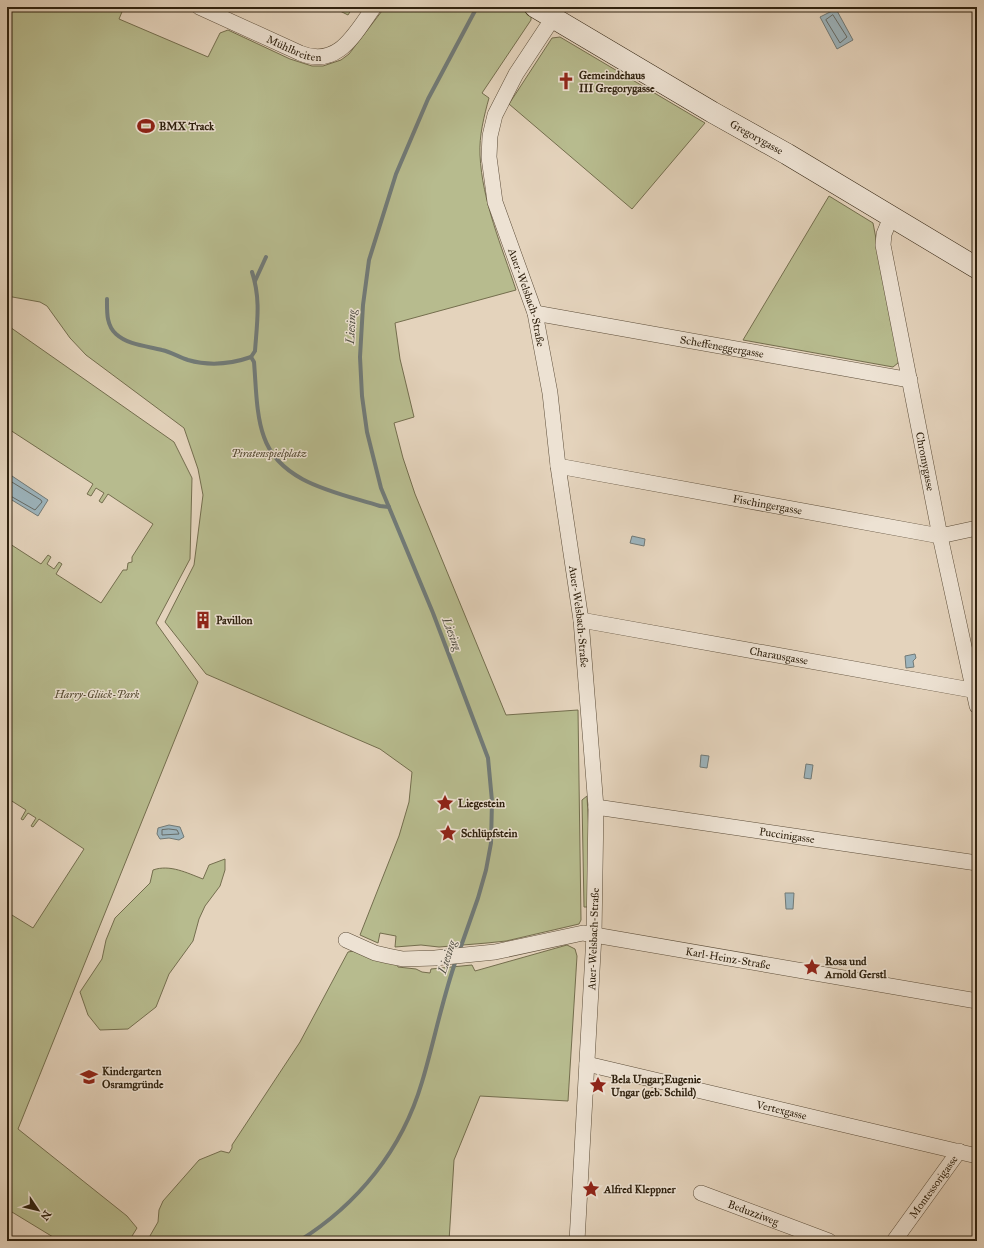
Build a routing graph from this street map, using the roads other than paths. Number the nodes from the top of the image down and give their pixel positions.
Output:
1 (199, 7) edge
2 (374, 7) edge
3 (536, 7) edge
4 (553, 18) junction
5 (891, 217) junction
6 (977, 268) edge
7 (534, 314) junction
8 (910, 380) junction
9 (558, 466) junction
10 (977, 528) edge
11 (940, 536) junction
12 (581, 620) junction
13 (975, 691) edge
14 (977, 706) edge
15 (596, 807) junction
16 (977, 863) edge
17 (594, 935) junction
18 (346, 940) dead end
19 (977, 1002) edge
20 (587, 1064) junction
21 (959, 1151) junction
22 (977, 1156) edge
23 (701, 1194) dead end
24 (577, 1241) edge
25 (829, 1241) edge
26 (894, 1241) edge

1 - 2 street, Mühlbreiten
3 - 4 street, Gregorygasse
4 - 5 street, Gregorygasse
4 - 7 street, Auer-Welsbach-Straße
5 - 6 street, Gregorygasse
5 - 8 street, Chromygasse
7 - 8 street, Scheffeneggergasse
7 - 9 street, Auer-Welsbach-Straße
8 - 11 street, Chromygasse
9 - 11 street, Fischingergasse
9 - 12 street, Auer-Welsbach-Straße
10 - 11 street, Fischingergasse
11 - 13 street, Chromygasse
12 - 13 street, Charausgasse
12 - 15 street, Auer-Welsbach-Straße
13 - 14 street, Chromygasse
15 - 16 street, Puccinigasse
15 - 17 street, Auer-Welsbach-Straße
17 - 18 street, Karl-Heinz-Straße
17 - 19 street, Karl-Heinz-Straße
17 - 20 street, Auer-Welsbach-Straße
20 - 21 street, Vertexgasse
20 - 24 street, Auer-Welsbach-Straße
21 - 22 street, Vertexgasse
21 - 26 street, Montessorigasse
23 - 25 street, Beduzziweg

